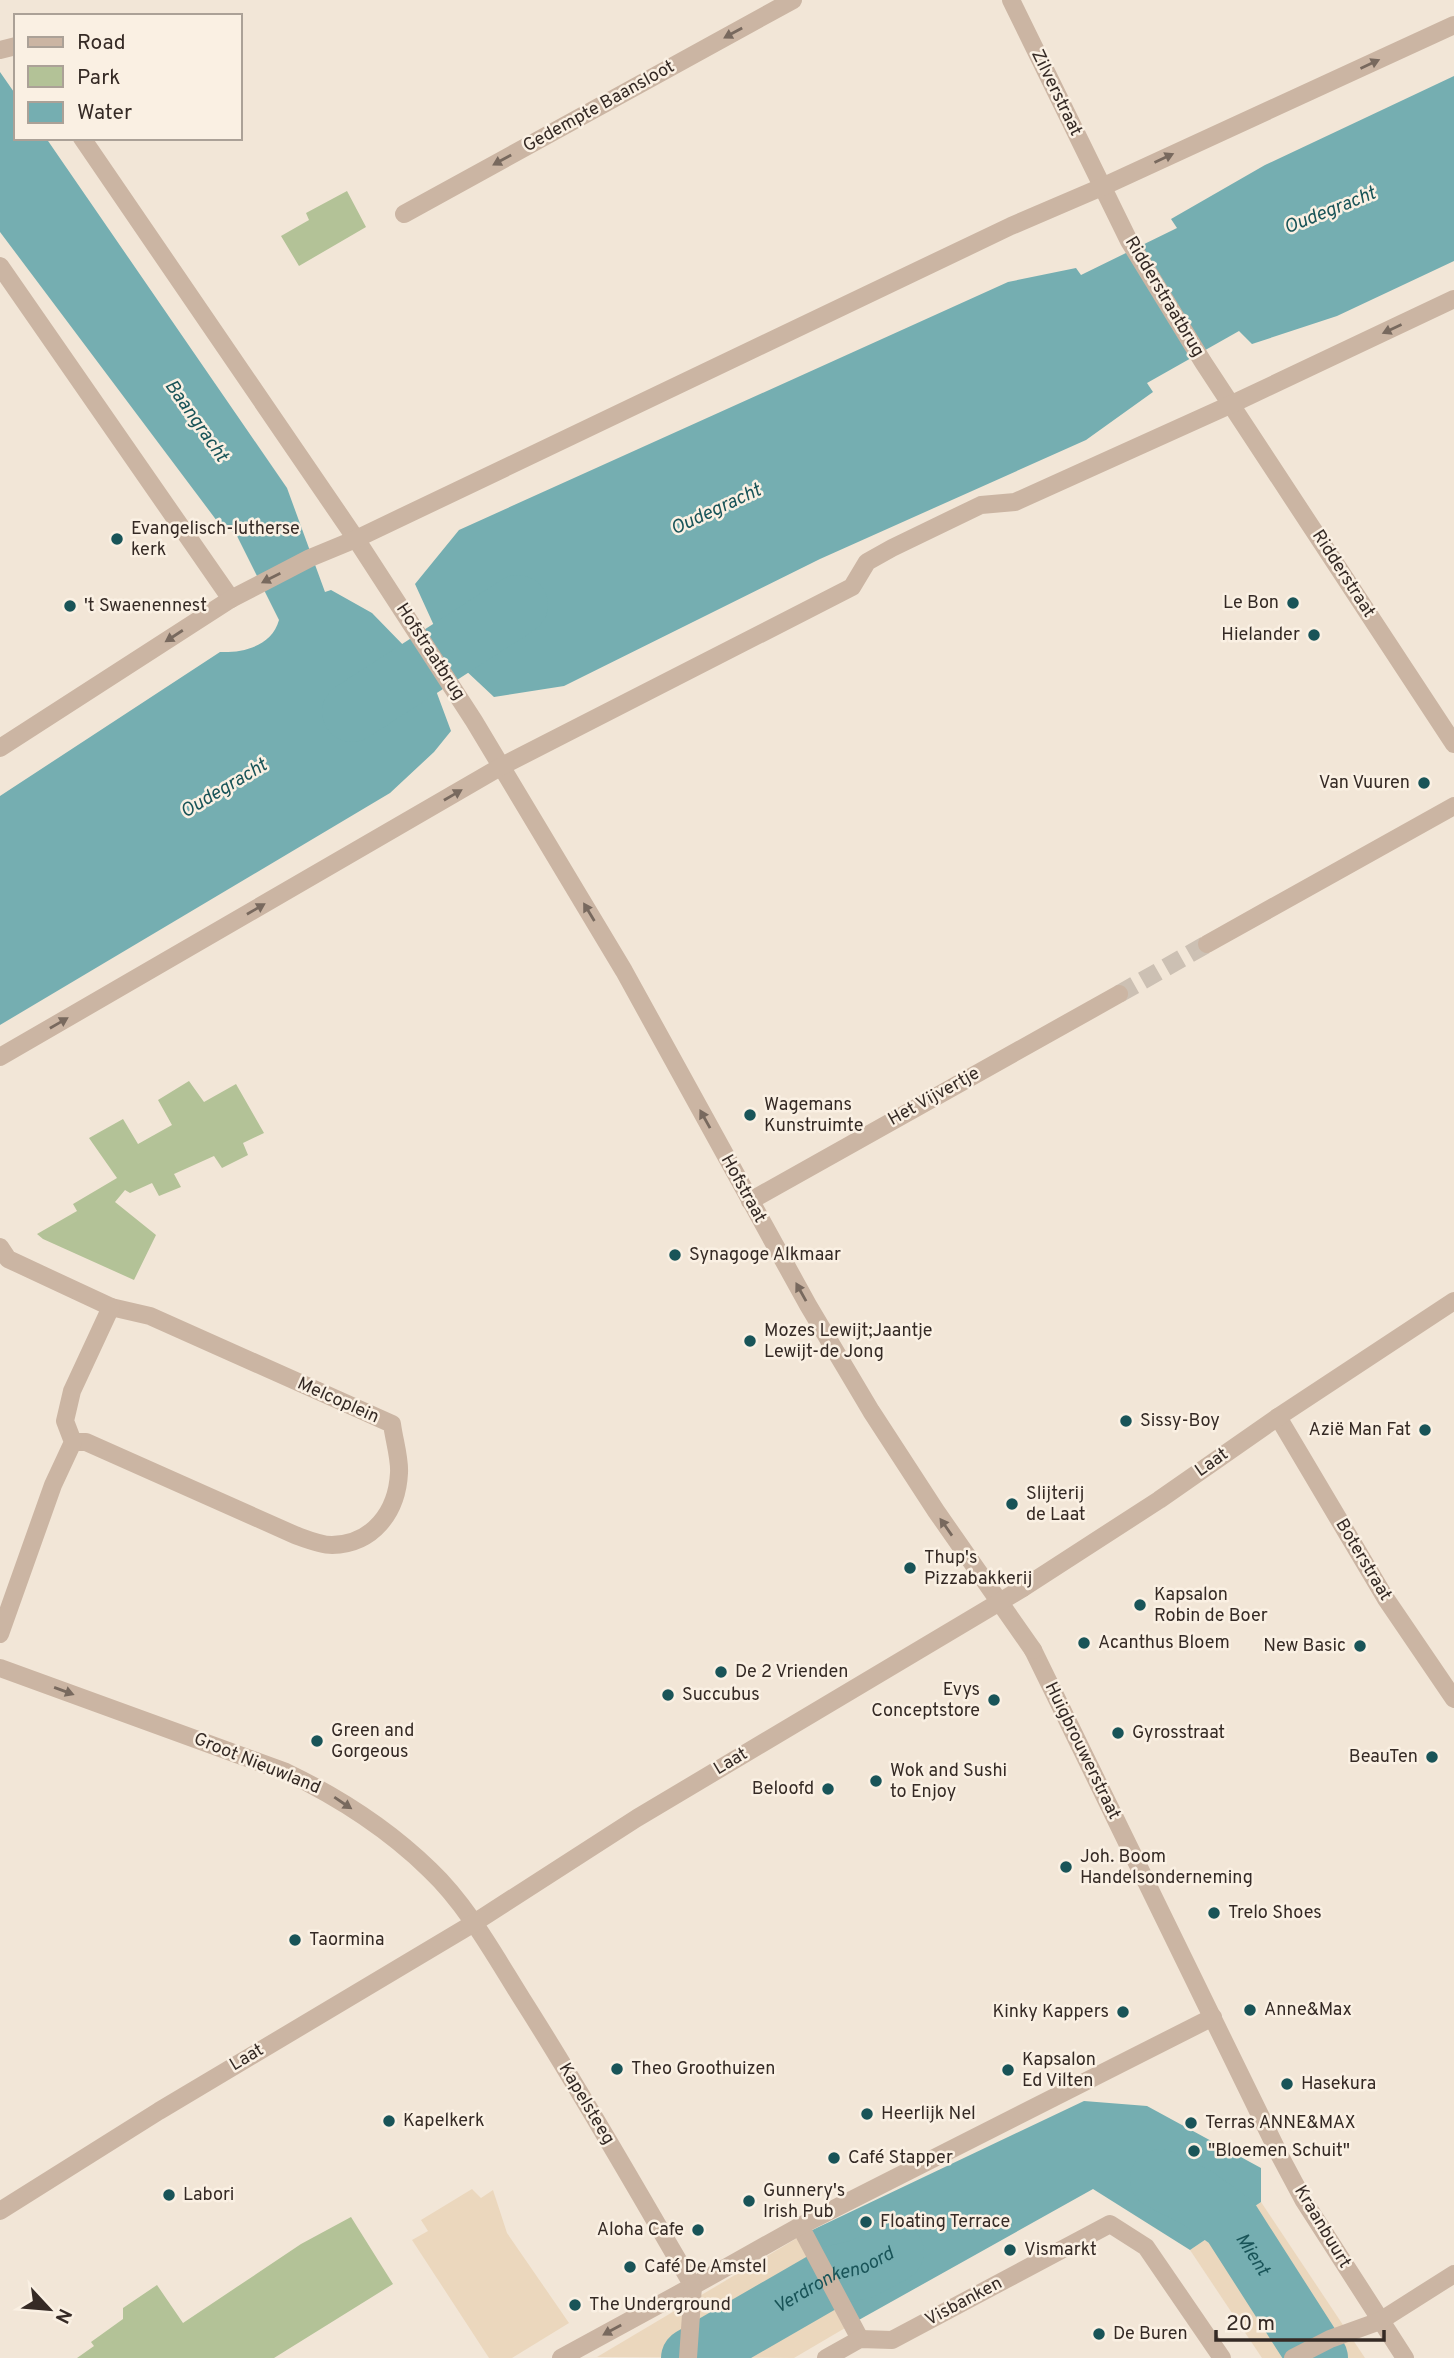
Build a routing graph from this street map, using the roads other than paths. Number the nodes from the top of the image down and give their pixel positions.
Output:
1 (793, 0) edge
2 (1011, 0) edge
3 (1454, 25) edge
4 (83, 140) edge
5 (1101, 187) junction
6 (404, 214) dead end
7 (0, 266) edge
8 (1454, 299) edge
9 (1232, 404) junction
10 (356, 539) junction
11 (231, 599) junction
12 (1454, 744) edge
13 (0, 748) edge
14 (502, 766) junction
15 (1454, 806) edge
16 (1207, 944) tunnel mouth
17 (1119, 994) tunnel mouth
18 (0, 1057) edge
19 (750, 1201) junction
20 (0, 1247) edge
21 (1454, 1301) edge
22 (111, 1307) junction
23 (1278, 1418) junction
24 (73, 1442) junction
25 (999, 1603) junction
26 (0, 1634) edge
27 (0, 1668) edge
28 (1454, 1699) edge
29 (474, 1923) junction
30 (1213, 2017) junction
31 (0, 2211) edge
32 (800, 2226) junction
33 (1454, 2274) edge
34 (693, 2286) junction
35 (1380, 2321) junction
36 (856, 2331) junction
37 (561, 2358) edge
38 (688, 2358) edge
39 (826, 2358) edge
40 (1223, 2358) edge
41 (1293, 2358) edge
42 (1405, 2358) edge

1 -> 6 street, Gedempte Baansloot
2 - 5 street, Zilverstraat
5 -> 3 street
4 - 10 street
5 - 9 street, Ridderstraatbrug
5 - 10 street
7 - 11 street
8 -> 9 street
9 - 12 street, Ridderstraat
9 - 14 street
10 -> 11 street
10 - 14 street, Hofstraatbrug
11 -> 13 street
18 -> 14 street
19 -> 14 street, Hofstraat
15 - 16 street
17 - 19 street, Het Vijvertje
25 -> 19 street, Hofstraat
20 - 22 street, Melcoplein
21 - 23 street, Laat
22 - 24 street
22 - 24 street, Melcoplein
23 - 25 street, Laat
23 - 28 street, Boterstraat
24 - 26 street
25 - 29 street, Laat
25 - 30 street, Huigbrouwerstraat
27 -> 29 street, Groot Nieuwland
29 - 31 street, Laat
29 - 34 street, Kapelsteeg
30 - 32 street
30 - 35 street, Kraanbuurt
32 - 34 street
32 - 36 street
33 - 35 street
34 -> 37 street
34 - 38 street
35 - 41 street
35 - 42 street
36 - 39 street
36 - 40 street, Visbanken

